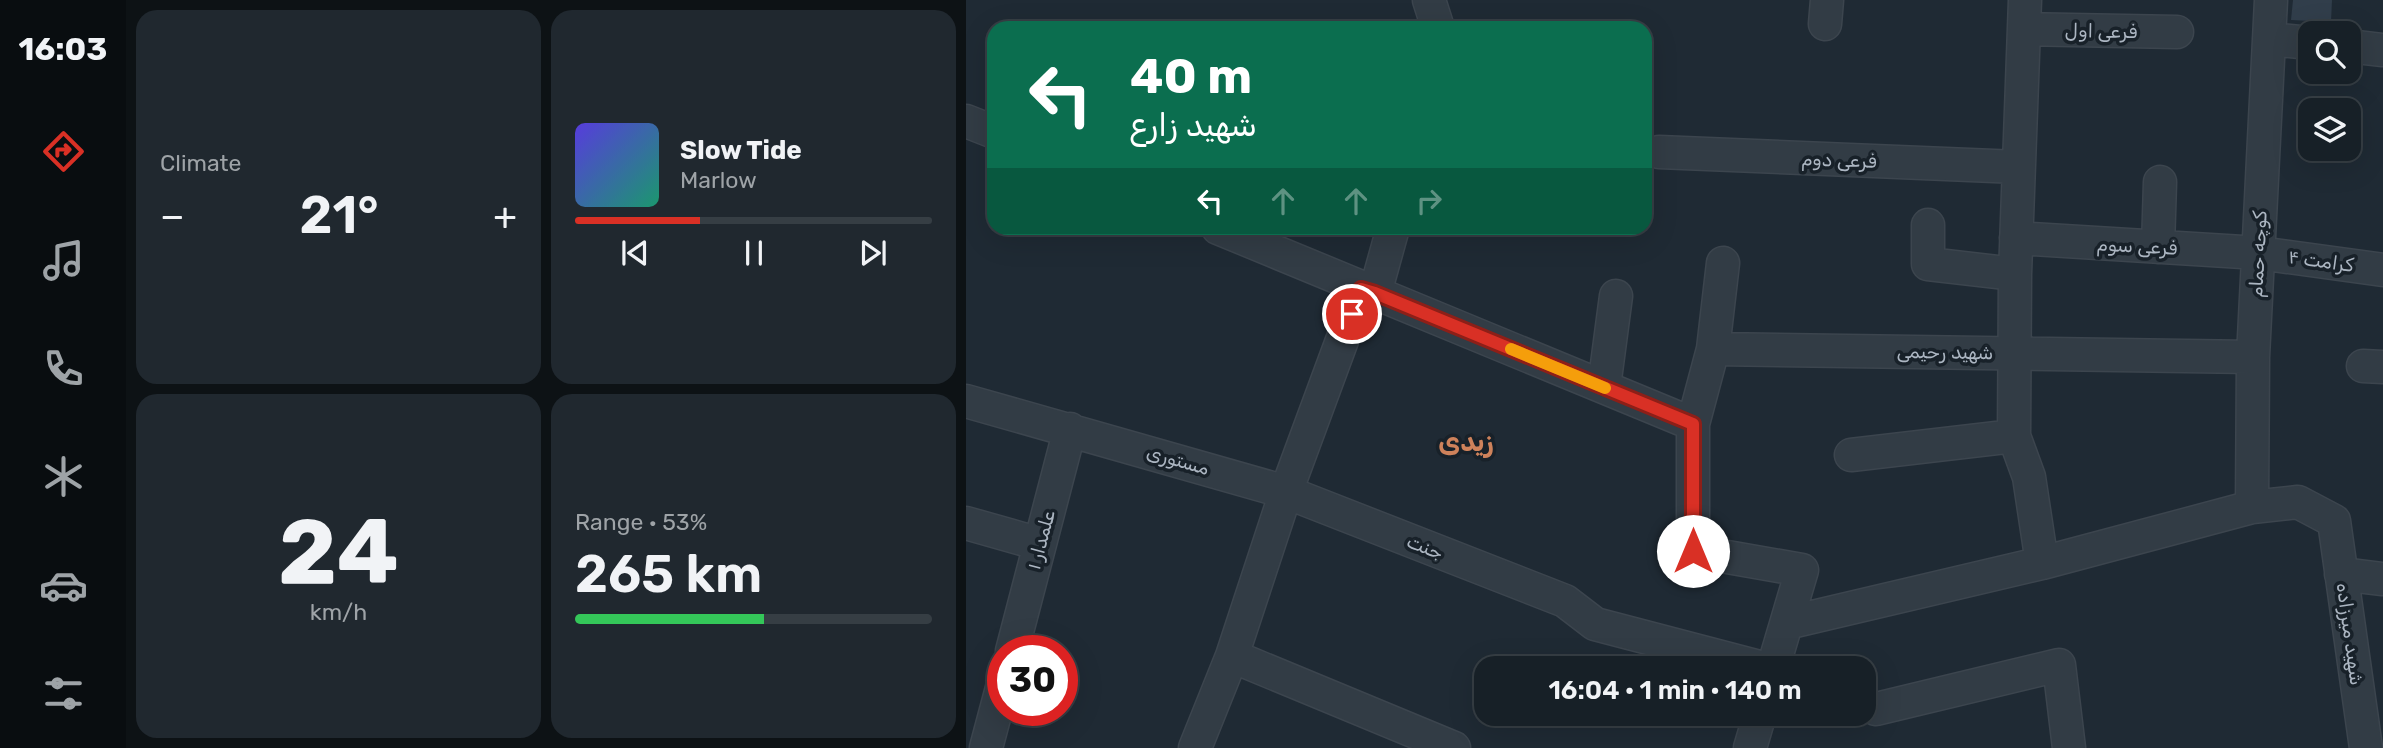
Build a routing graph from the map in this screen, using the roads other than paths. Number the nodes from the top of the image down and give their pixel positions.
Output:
1 (1429, 0) edge
2 (2271, 0) edge
3 (2024, 15) edge
4 (1436, 21) edge
5 (2177, 32) dead end
6 (2269, 39) junction
7 (2298, 42) edge
8 (2361, 47) edge
9 (2383, 50) edge
10 (966, 121) edge
11 (987, 129) edge
12 (1659, 152) dead end
13 (2018, 167) junction
14 (2161, 182) dead end
15 (1928, 225) dead end
16 (1241, 235) edge
17 (1390, 235) edge
18 (2016, 238) junction
19 (2158, 247) junction
20 (2259, 253) junction
21 (1724, 263) dead end
22 (2383, 270) edge
23 (2015, 274) junction
24 (1368, 291) junction
25 (1616, 296) dead end
26 (1713, 349) junction
27 (2014, 353) junction
28 (2253, 357) junction
29 (1604, 387) junction
30 (966, 401) edge
31 (1693, 424) junction
32 (1070, 429) junction
33 (2014, 436) junction
34 (1851, 455) dead end
35 (1286, 492) junction
36 (2252, 507) junction
37 (966, 523) edge
38 (1040, 544) junction
39 (2042, 564) junction
40 (2341, 574) junction
41 (2383, 579) edge
42 (1787, 623) junction
43 (1016, 635) edge
44 (1232, 656) junction
45 (1717, 656) edge
46 (1777, 656) edge
47 (1876, 709) dead end
48 (992, 726) edge
49 (1756, 726) edge
50 (986, 748) edge
51 (1195, 748) edge
52 (1454, 748) edge
53 (1750, 748) edge
54 (2069, 748) edge
55 (2366, 748) edge

1 - 4 street
2 - 6 street, کوچه حمام
3 - 5 street, فرعی اول
3 - 13 street
6 - 7 street
6 - 20 street, کوچه حمام
8 - 9 street
10 - 11 street
12 - 13 street, فرعی دوم
13 - 18 street
14 - 19 street
15 - 23 street
16 - 24 street
17 - 24 street
18 - 19 street, فرعی سوم
18 - 23 street
19 - 20 street, فرعی سوم
20 - 22 street, کرامت ۴
20 - 28 street, کوچه حمام
21 - 26 street
23 - 27 street
24 - 29 street
24 - 35 street
25 - 29 street
26 - 27 street, شهید رحیمی
26 - 31 street
27 - 28 street, شهید رحیمی
27 - 33 street
28 - 36 street, کوچه حمام
29 - 31 street
30 - 32 street, مستوری
31 - 42 street
32 - 35 street, مستوری
32 - 38 street, علمدار ۱
33 - 34 street
33 - 39 street
35 - 44 street
35 - 45 street, جنت
36 - 39 street
36 - 40 street, شهید میرزاده
37 - 38 street
38 - 43 street, علمدار ۱
39 - 42 street
40 - 41 street
40 - 55 street, شهید میرزاده
42 - 46 street
44 - 51 street
44 - 52 street
47 - 54 street
48 - 50 street
49 - 53 street

